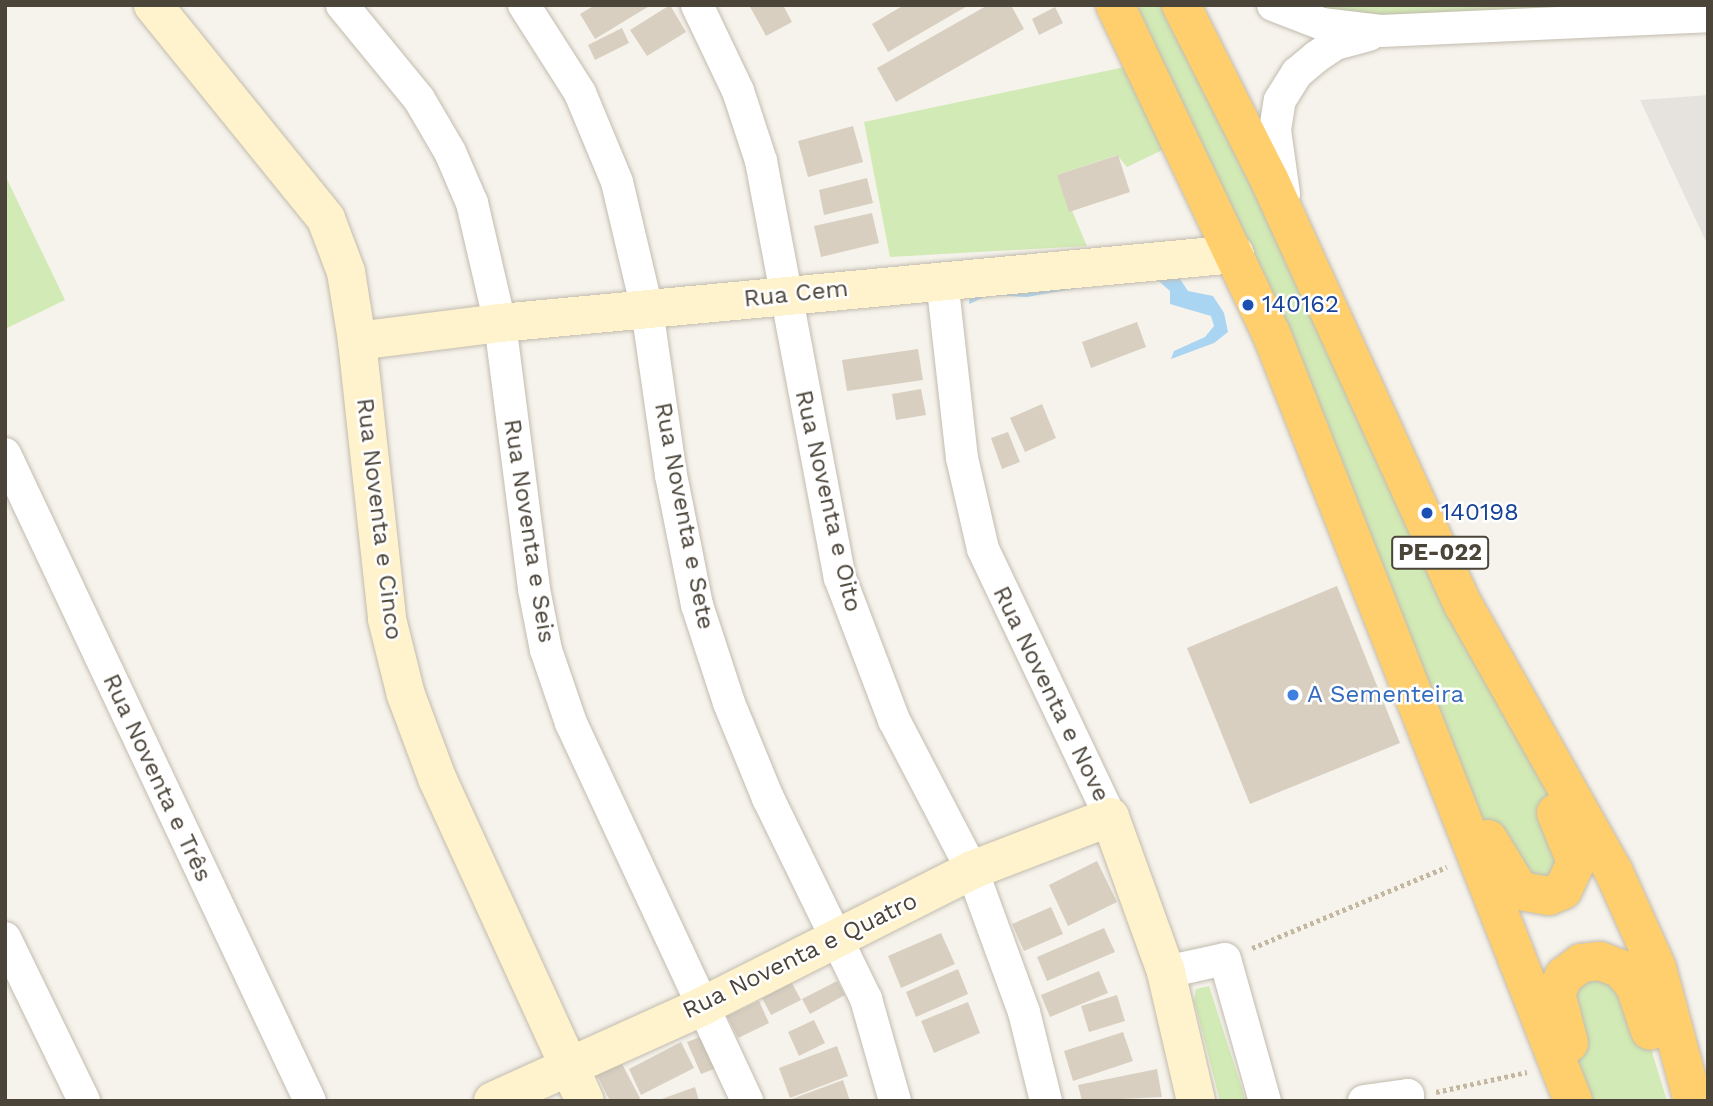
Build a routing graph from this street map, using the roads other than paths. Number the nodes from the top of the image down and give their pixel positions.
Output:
1 (153, 5) edge
2 (342, 5) edge
3 (524, 5) edge
4 (697, 5) edge
5 (1115, 5) edge
6 (1181, 5) edge
7 (1273, 5) edge
8 (1708, 16) edge
9 (1381, 31) junction
10 (1292, 238) junction
11 (1235, 254) junction
12 (942, 280) junction
13 (787, 295) junction
14 (647, 309) junction
15 (500, 323) junction
16 (357, 341) junction
17 (5, 454) edge
18 (1351, 542) junction
19 (1464, 606) junction
20 (1110, 817) junction
21 (972, 870) junction
22 (5, 938) edge
23 (839, 940) junction
24 (1166, 972) junction
25 (703, 1006) junction
26 (569, 1066) junction
27 (1408, 1098) edge
28 (84, 1101) edge
29 (310, 1101) edge
30 (493, 1101) edge
31 (585, 1101) edge
32 (747, 1101) edge
33 (895, 1101) edge
34 (1046, 1101) edge
35 (1196, 1101) edge
36 (1265, 1101) edge
37 (1364, 1101) edge
38 (1573, 1101) edge
39 (1591, 1101) edge
40 (1669, 1101) edge
41 (1693, 1101) edge

1 - 16 street, Rua Noventa e Cinco
2 - 15 street, Rua Noventa e Seis
3 - 14 street, Rua Noventa e Sete
4 - 13 street, Rua Noventa e Oito
5 - 11 highway, PE-022
6 - 10 highway, PE-022
7 - 9 street
8 - 9 street
9 - 10 street
10 - 19 highway, PE-022
11 - 12 street, Rua Cem
11 - 18 highway, PE-022
12 - 13 street, Rua Cem
12 - 20 street, Rua Noventa e Nove
13 - 14 street, Rua Cem
13 - 21 street, Rua Noventa e Oito
14 - 15 street, Rua Cem
14 - 23 street, Rua Noventa e Sete
15 - 16 street, Rua Cem
15 - 25 street, Rua Noventa e Seis
16 - 26 street, Rua Noventa e Cinco
17 - 29 street, Rua Noventa e Três
18 - 19 highway
18 - 38 highway, PE-022
19 - 41 highway, PE-022
20 - 21 street, Rua Noventa e Quatro
20 - 24 street, Rua Noventa e Nove
21 - 23 street, Rua Noventa e Quatro
21 - 34 street, Rua Noventa e Oito
22 - 28 street
23 - 25 street, Rua Noventa e Quatro
23 - 33 street, Rua Noventa e Sete
24 - 35 street, Rua Noventa e Nove
24 - 36 street
25 - 26 street, Rua Noventa e Quatro
25 - 32 street, Rua Noventa e Seis
26 - 30 street, Rua Noventa e Quatro
26 - 31 street, Rua Noventa e Cinco
27 - 37 street
39 - 40 highway

